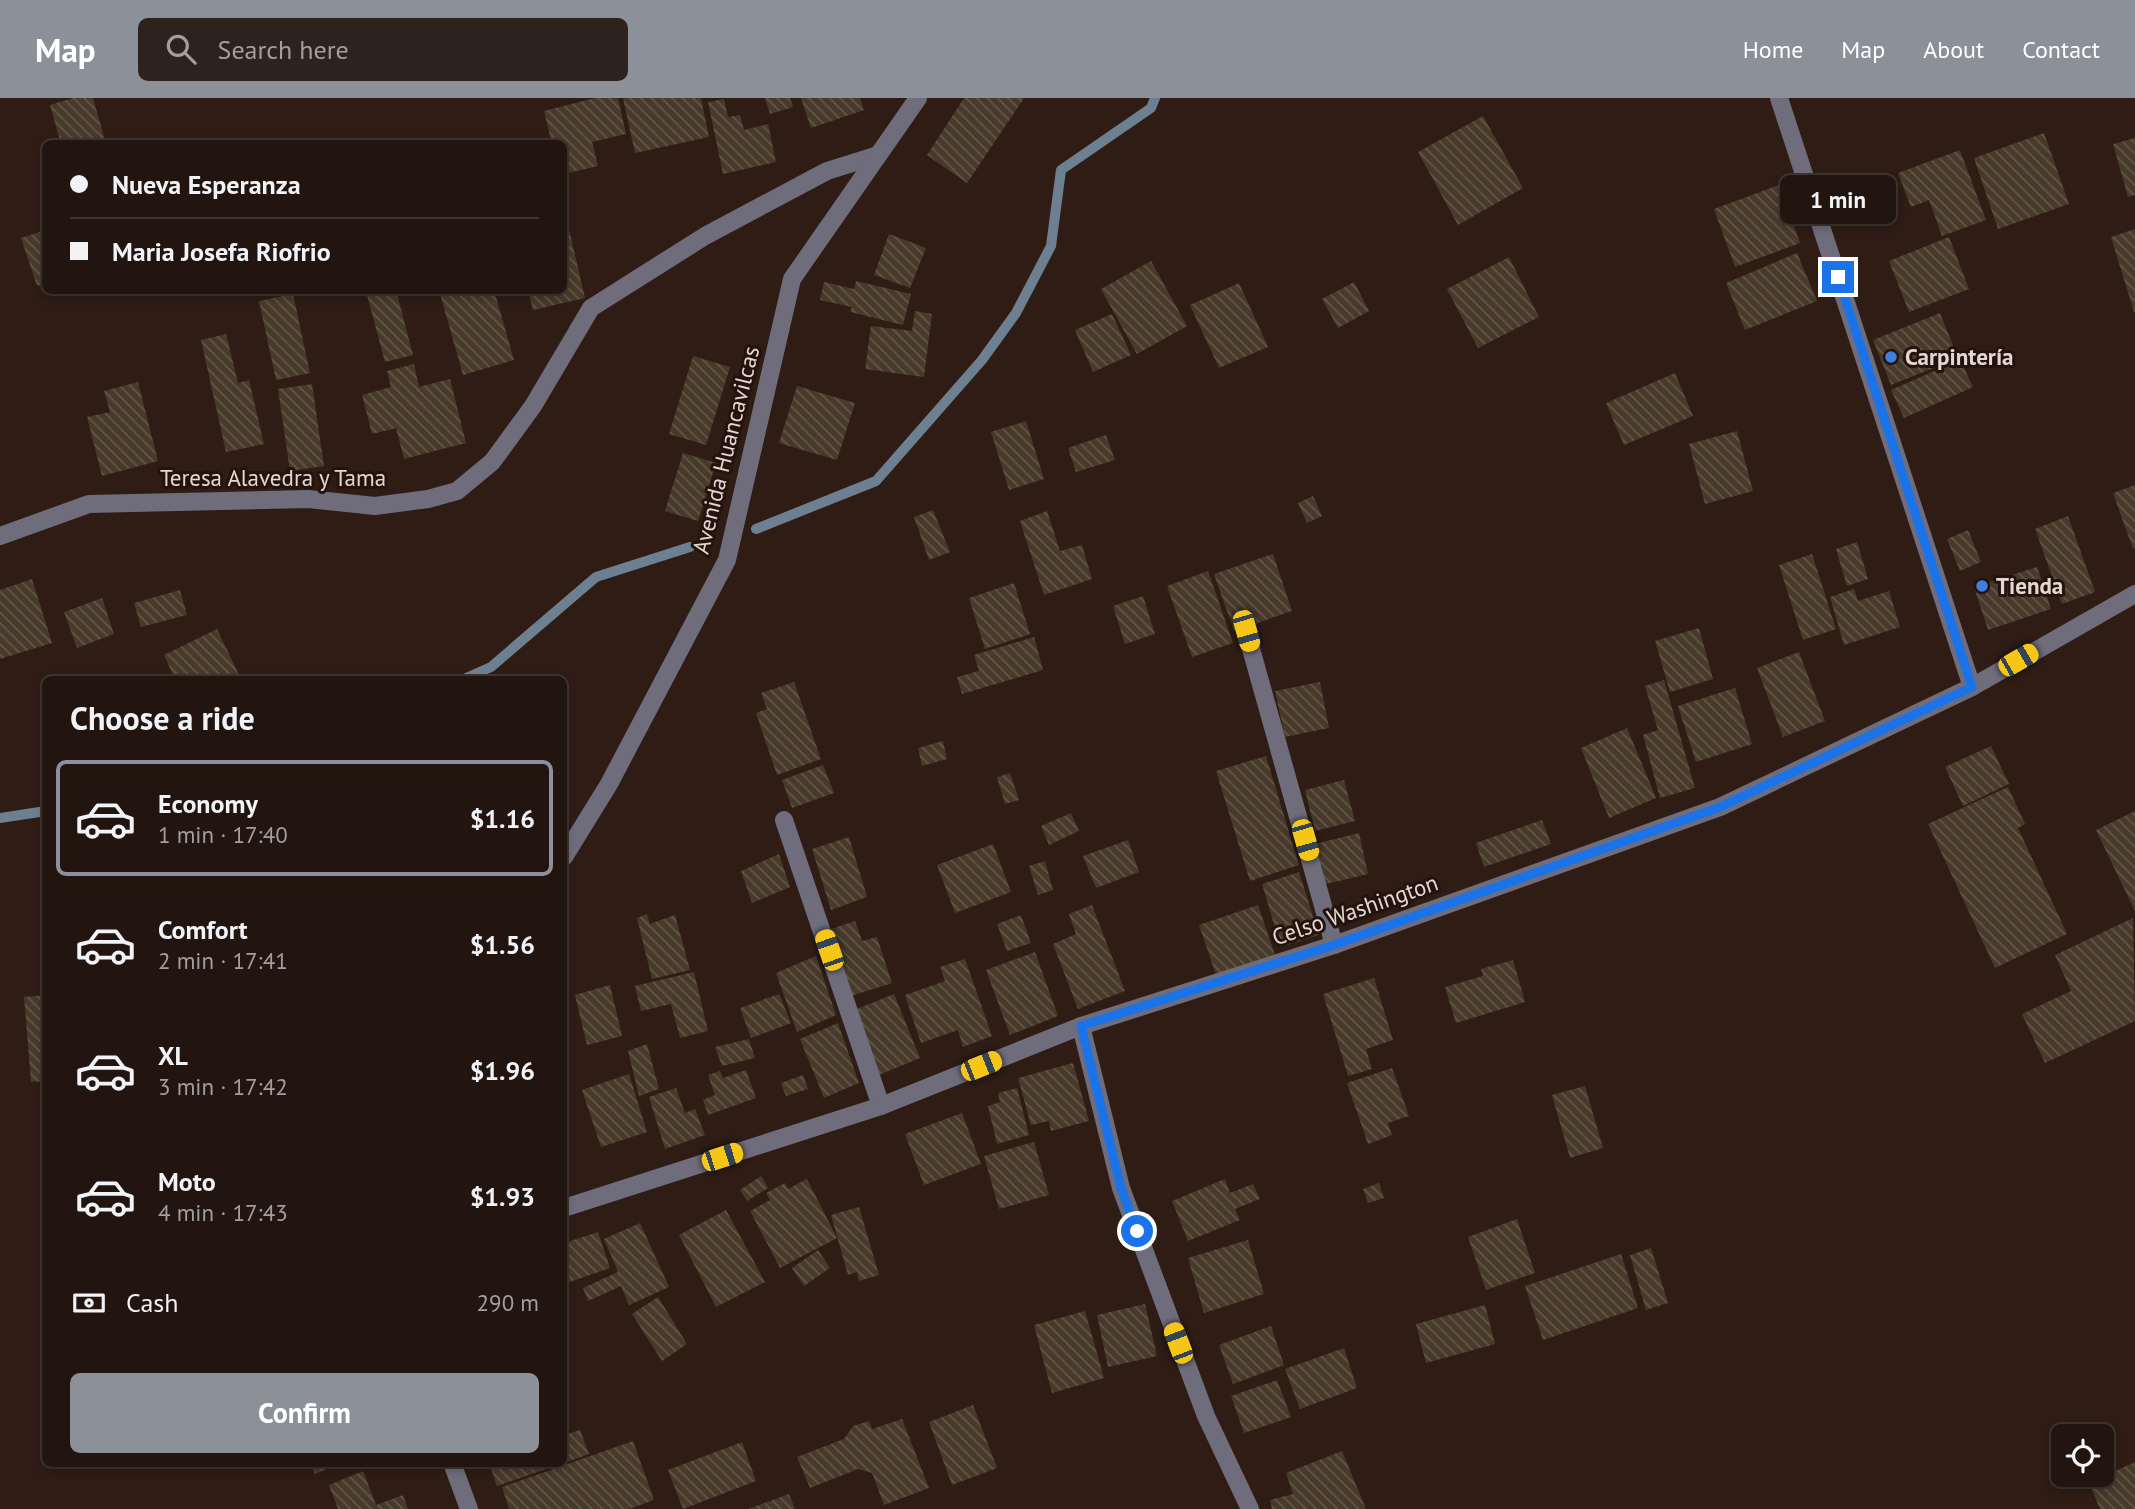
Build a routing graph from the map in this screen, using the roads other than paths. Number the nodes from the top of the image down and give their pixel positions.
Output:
1 (918, 98) edge
2 (1779, 98) edge
3 (878, 155) junction
4 (0, 536) edge
5 (2135, 594) edge
6 (1246, 631) dead end
7 (1972, 687) junction
8 (784, 820) dead end
9 (567, 852) edge
10 (1334, 945) junction
11 (1081, 1026) junction
12 (881, 1106) junction
13 (567, 1207) edge
14 (453, 1467) edge
15 (469, 1509) edge
16 (1250, 1509) edge

1 - 3 street, Avenida Huancavilcas
2 - 7 street
3 - 4 street, Teresa Alavedra y Tama
3 - 9 street, Avenida Huancavilcas
5 - 7 street, Celso Washington
6 - 10 street
7 - 10 street, Celso Washington
8 - 12 street
10 - 11 street, Celso Washington
11 - 12 street, Celso Washington
11 - 16 street
12 - 13 street, Celso Washington
14 - 15 street

